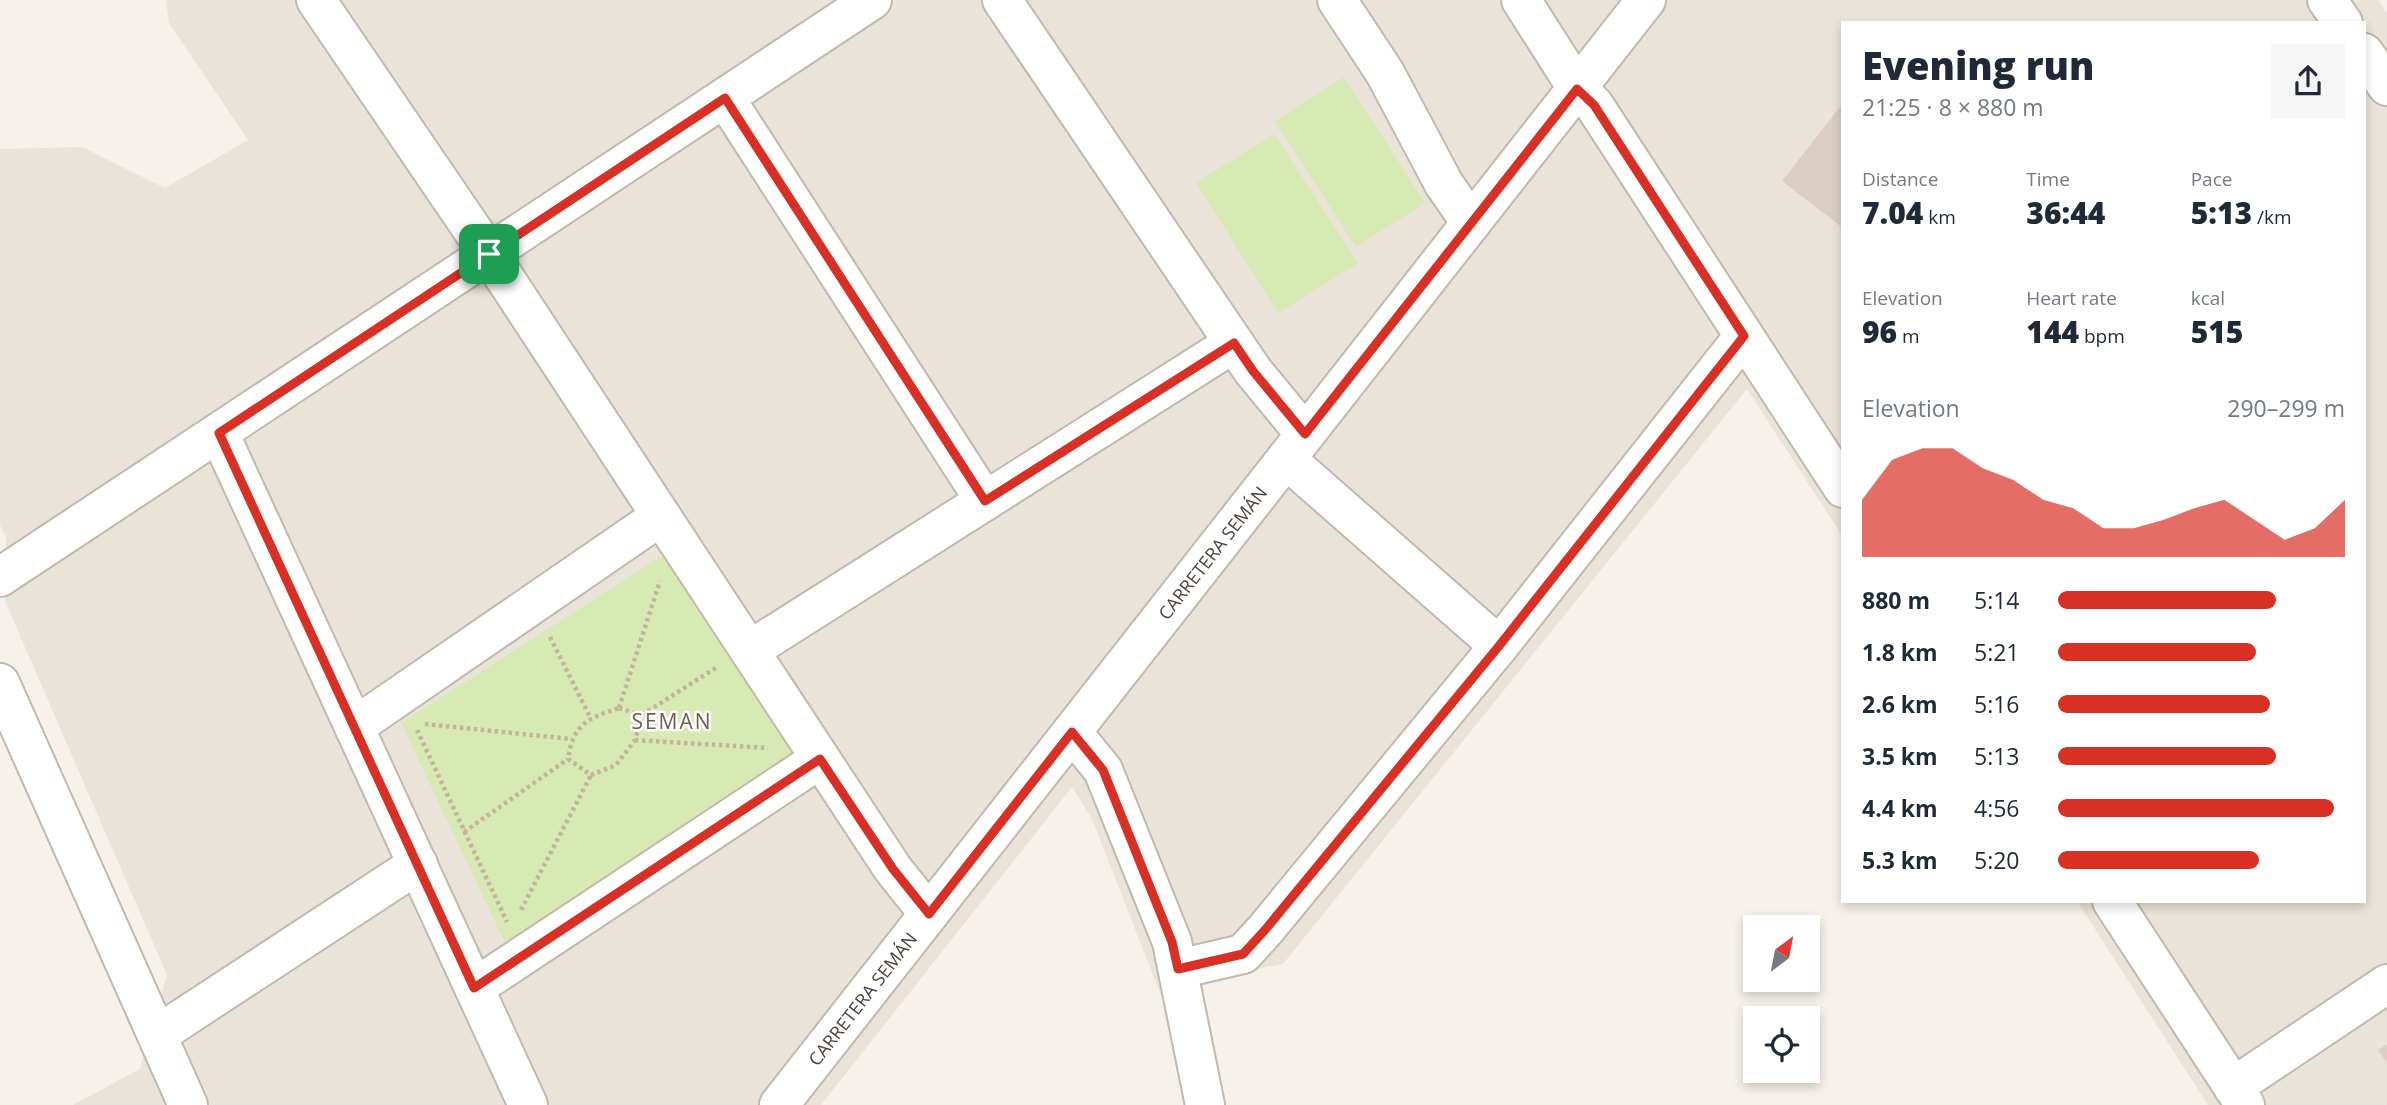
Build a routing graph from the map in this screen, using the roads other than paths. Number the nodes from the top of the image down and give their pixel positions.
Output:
1 (316, 0) edge
2 (872, 0) edge
3 (1002, 0) edge
4 (1337, 0) edge
5 (1521, 0) edge
6 (1646, 0) edge
7 (2327, 0) edge
8 (2342, 21) edge
9 (2366, 56) edge
10 (2387, 86) edge
11 (1577, 89) junction
12 (725, 98) junction
13 (1471, 223) junction
14 (489, 254) junction
15 (1744, 336) junction
16 (1234, 343) junction
17 (219, 433) junction
18 (1296, 447) junction
19 (1841, 485) edge
20 (985, 501) junction
21 (661, 516) junction
22 (0, 577) edge
23 (1499, 646) junction
24 (734, 658) junction
25 (0, 683) edge
26 (354, 727) junction
27 (1072, 732) junction
28 (820, 759) junction
29 (418, 864) junction
30 (2113, 903) edge
31 (929, 914) junction
32 (1178, 969) junction
33 (2387, 984) edge
34 (474, 988) junction
35 (157, 1035) junction
36 (2239, 1096) edge
37 (188, 1105) edge
38 (528, 1105) edge
39 (779, 1105) edge
40 (1205, 1105) edge

1 - 14 street
2 - 12 street
3 - 16 street
4 - 13 street
5 - 11 street
6 - 11 street, CARRETERA SEMÁN
7 - 8 street
9 - 10 street
11 - 13 street, CARRETERA SEMÁN
11 - 15 street
12 - 14 street
12 - 20 street
13 - 18 street, CARRETERA SEMÁN
14 - 17 street
14 - 21 street
15 - 19 street
15 - 23 street
16 - 18 street
16 - 20 street
17 - 22 street
17 - 26 street
18 - 23 street
18 - 27 street, CARRETERA SEMÁN
20 - 24 street
21 - 24 street
21 - 26 street
23 - 32 street
24 - 28 street
25 - 35 street
26 - 29 street
27 - 31 street, CARRETERA SEMÁN
27 - 32 street
28 - 31 street
28 - 34 street
29 - 34 street
29 - 35 street
30 - 36 street
31 - 39 street, CARRETERA SEMÁN
32 - 40 street
33 - 36 street
34 - 38 street
35 - 37 street

